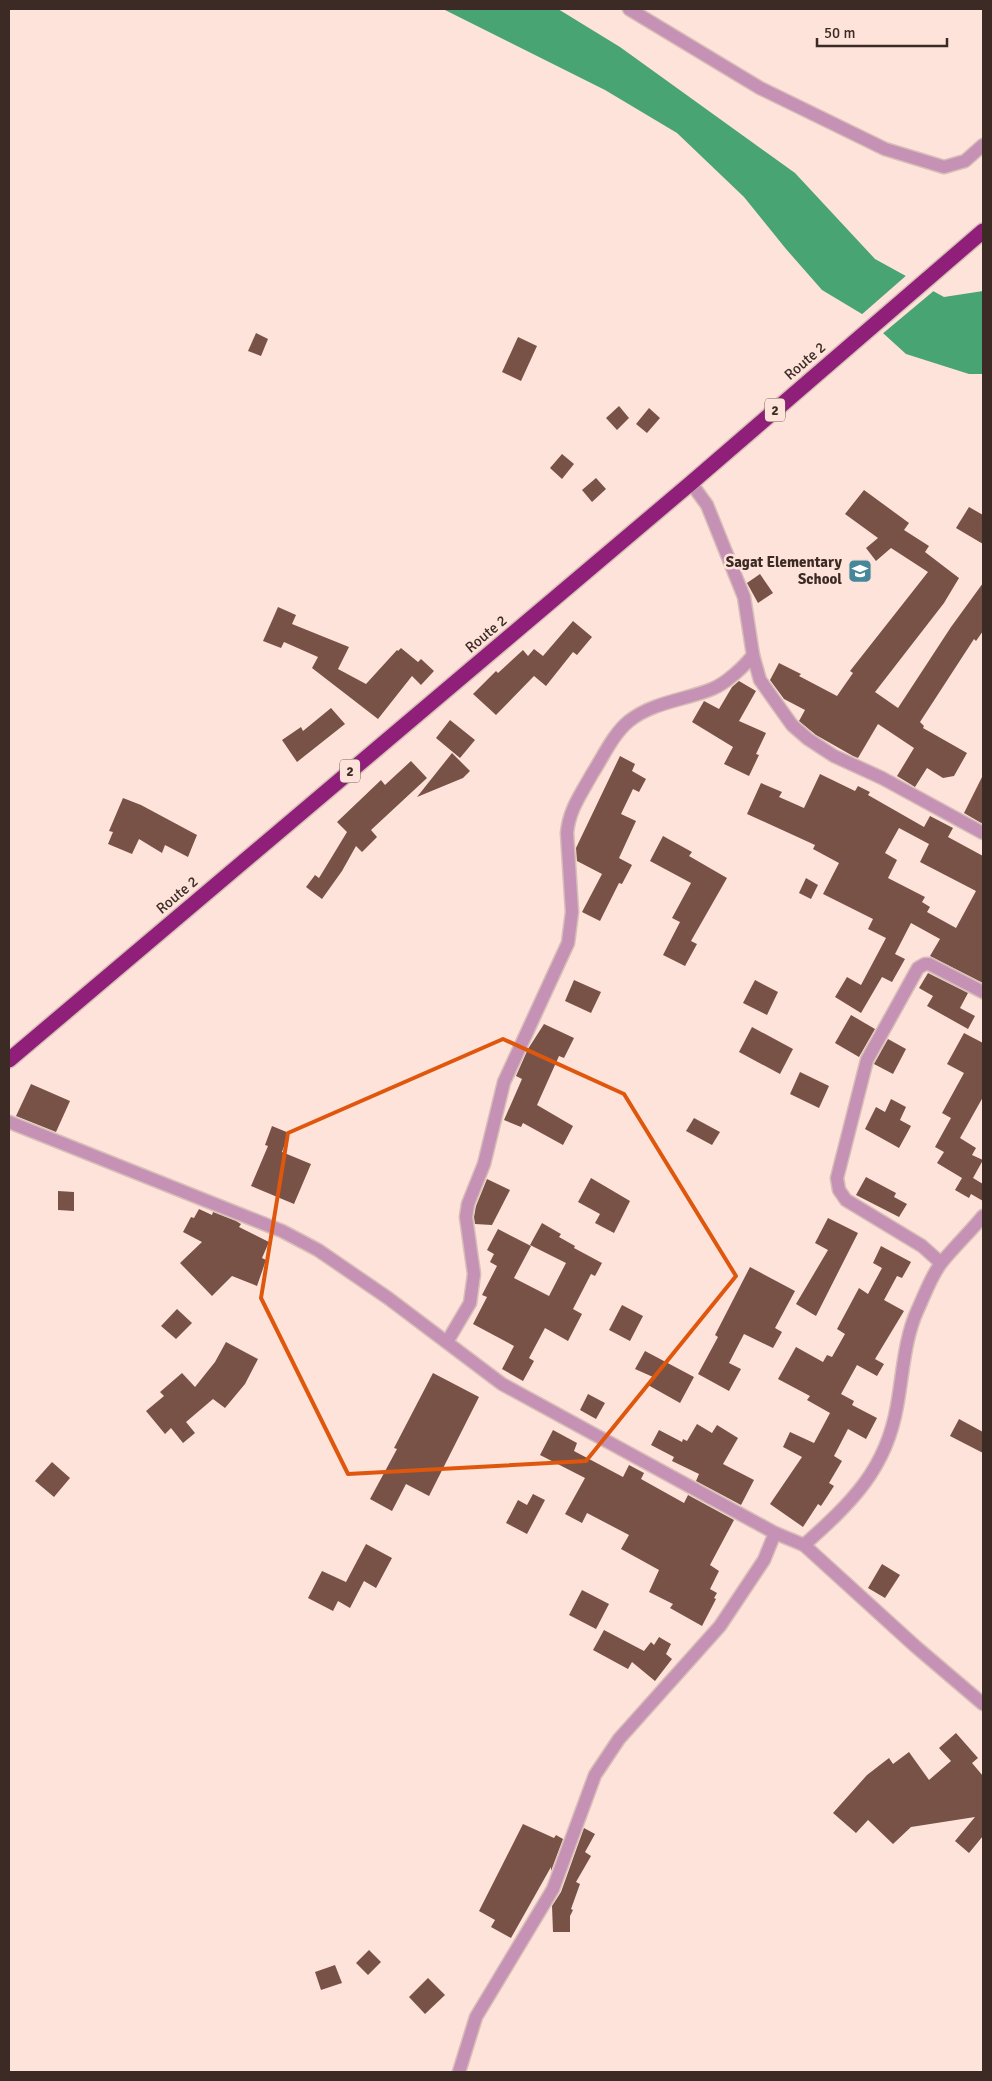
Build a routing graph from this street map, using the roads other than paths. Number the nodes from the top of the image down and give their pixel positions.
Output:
1 (629, 9) edge
2 (983, 145) edge
3 (983, 231) edge
4 (691, 483) junction
5 (753, 655) junction
6 (983, 833) edge
7 (983, 992) edge
8 (9, 1060) edge
9 (9, 1122) edge
10 (983, 1216) edge
11 (941, 1263) junction
12 (447, 1342) junction
13 (775, 1533) junction
14 (804, 1545) junction
15 (983, 1704) edge
16 (459, 2072) edge

1 - 2 street
3 - 4 highway, Route 2 / 2
4 - 5 street
4 - 8 highway, Route 2 / 2
5 - 6 street
5 - 12 street
7 - 11 street
9 - 12 street
10 - 11 street
11 - 14 street
12 - 13 street
13 - 14 street
13 - 16 street
14 - 15 street

